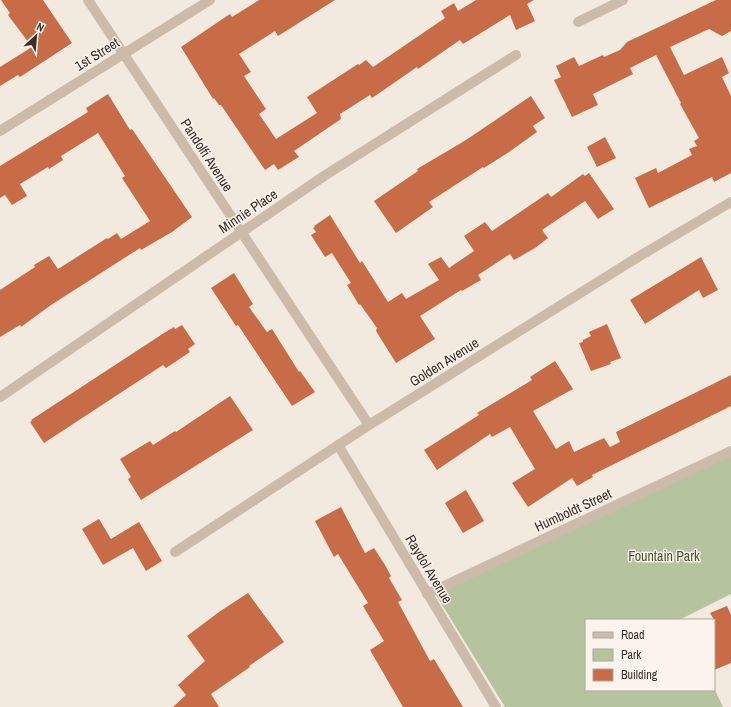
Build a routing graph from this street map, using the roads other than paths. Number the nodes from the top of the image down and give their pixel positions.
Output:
1 (88, 0) edge
2 (210, 0) edge
3 (623, 0) edge
4 (578, 22) dead end
5 (124, 54) junction
6 (516, 55) dead end
7 (0, 132) edge
8 (731, 202) edge
9 (241, 232) junction
10 (0, 397) edge
11 (369, 425) junction
12 (338, 445) junction
13 (731, 451) edge
14 (175, 552) dead end
15 (427, 594) junction
16 (496, 707) edge

1 - 5 street, Pandolfi Avenue
2 - 5 street, 1st Street
3 - 4 street
5 - 7 street, 1st Street
5 - 9 street, Pandolfi Avenue
6 - 9 street, Minnie Place
8 - 11 street, Golden Avenue
9 - 10 street, Minnie Place
9 - 11 street, Pandolfi Avenue
11 - 12 street, Golden Avenue
12 - 14 street, Golden Avenue
12 - 15 street, Raydol Avenue
13 - 15 street, Humboldt Street
15 - 16 street, Raydol Avenue

